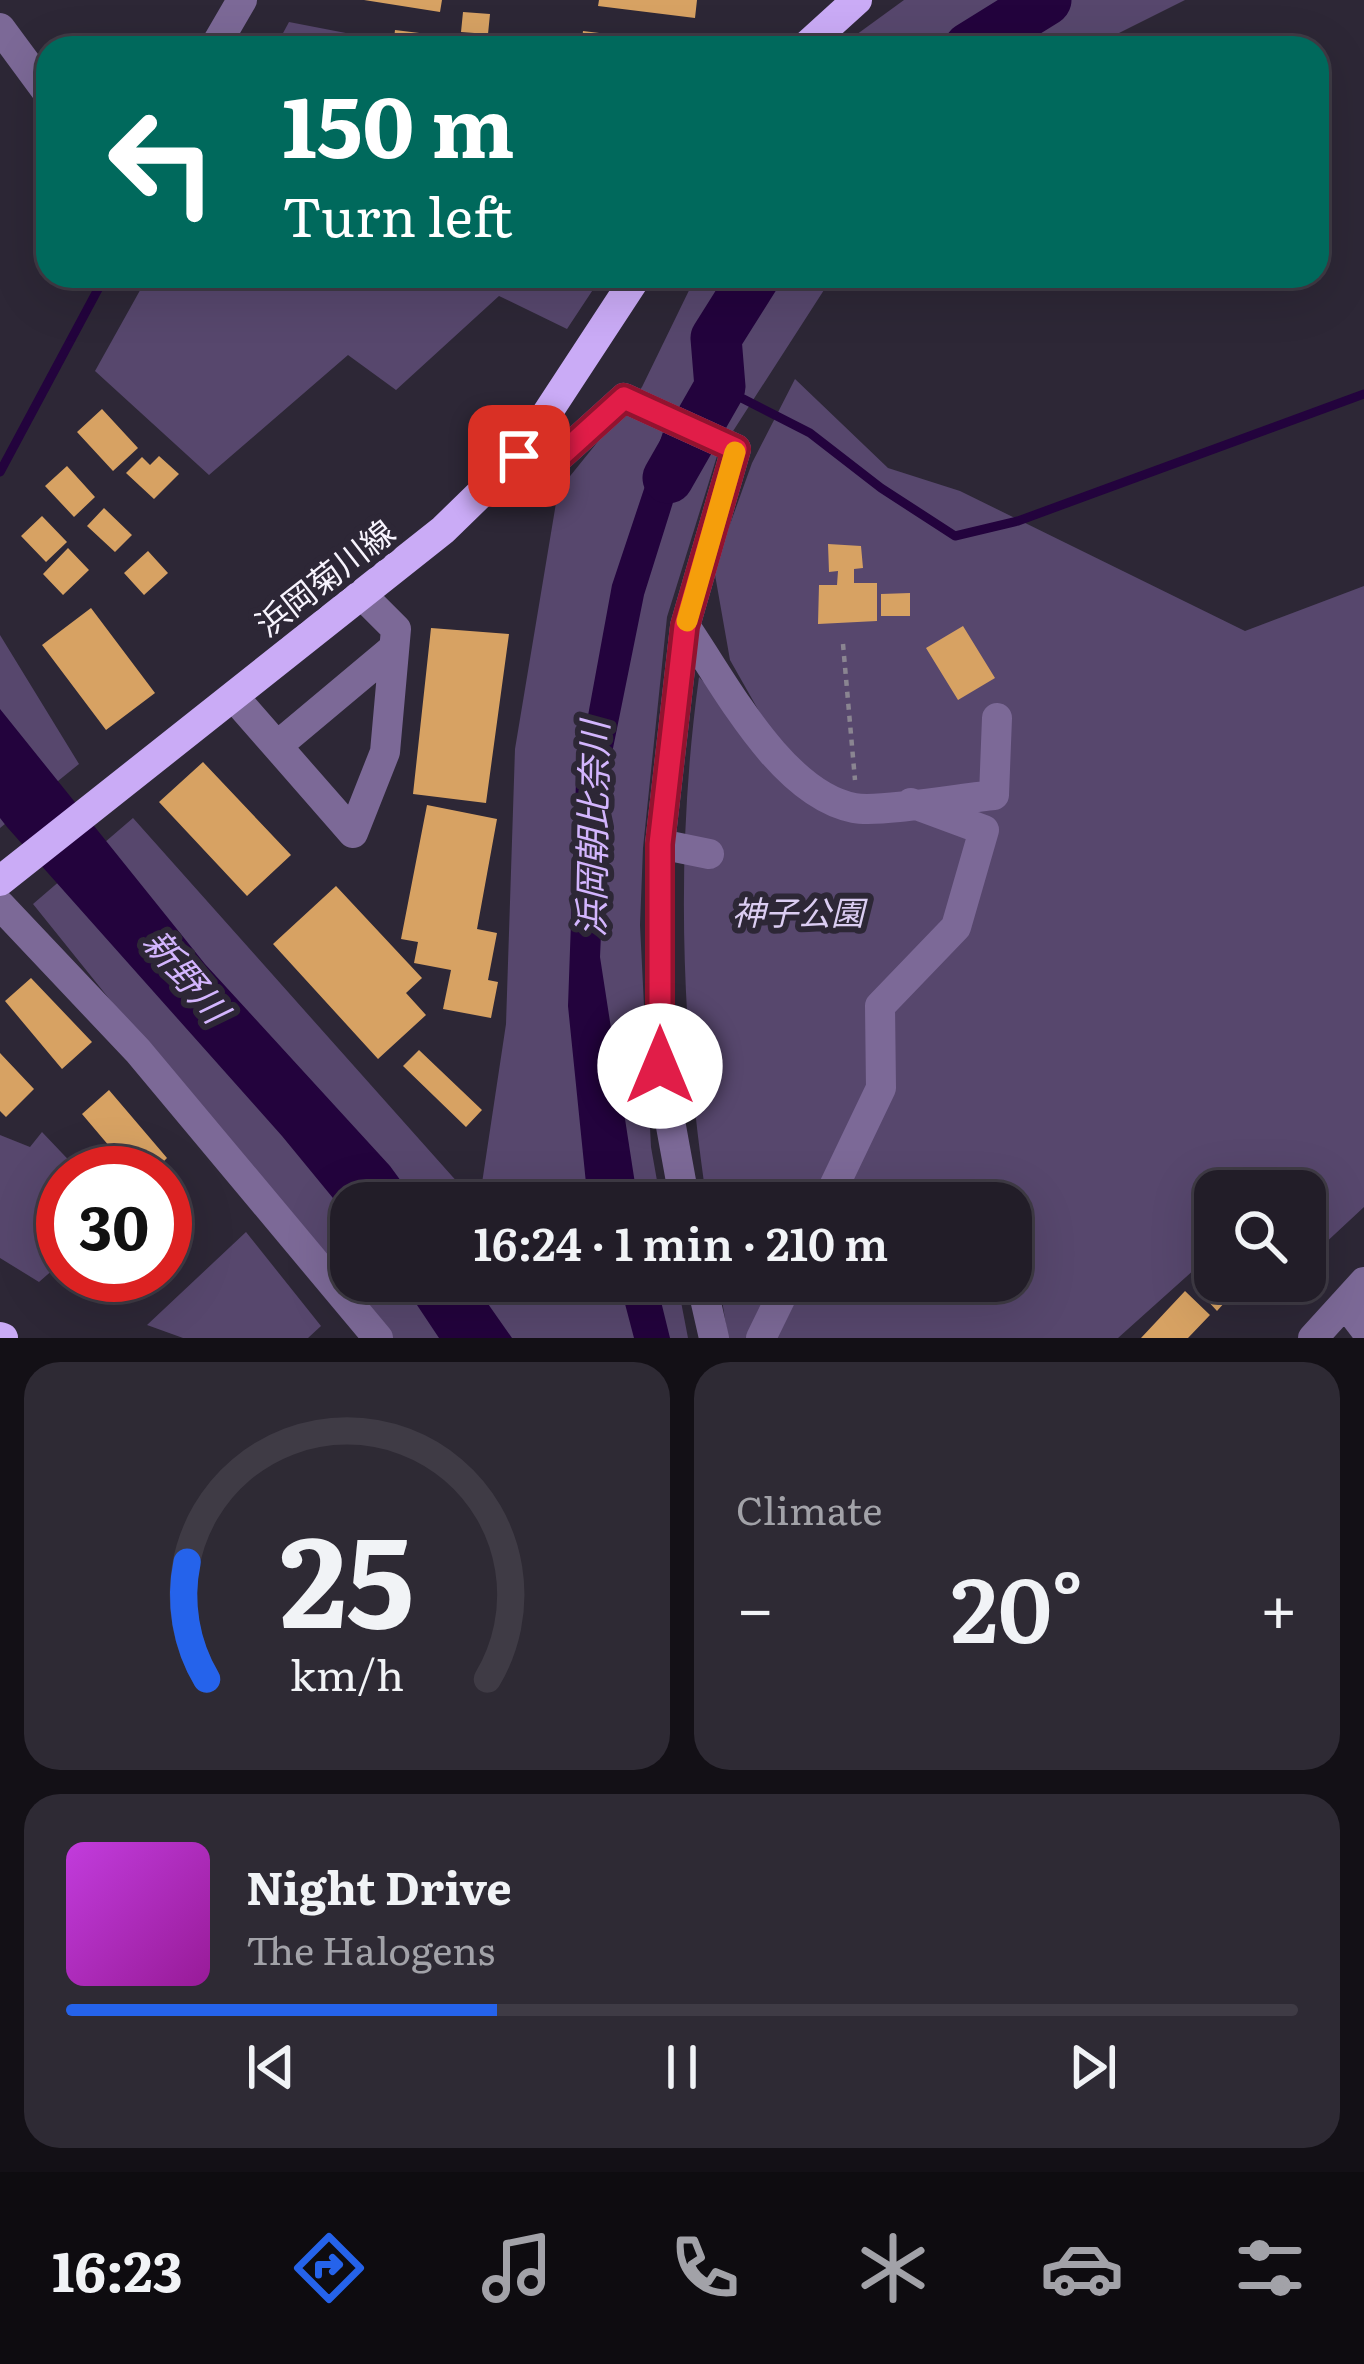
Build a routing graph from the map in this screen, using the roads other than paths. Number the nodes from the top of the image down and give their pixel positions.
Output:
1 (242, 0) edge
2 (857, 0) edge
3 (0, 28) edge
4 (221, 36) edge
5 (817, 36) edge
6 (36, 77) edge
7 (629, 288) edge
8 (519, 456) junction
9 (362, 595) junction
10 (685, 626) junction
11 (394, 648) junction
12 (234, 697) junction
13 (997, 718) dead end
14 (278, 746) junction
15 (911, 803) junction
16 (660, 844) junction
17 (709, 854) dead end
18 (0, 881) edge
19 (0, 905) edge
20 (681, 1182) edge
21 (836, 1182) edge
22 (1354, 1293) edge
23 (706, 1302) edge
24 (779, 1302) edge
25 (1364, 1328) edge
26 (378, 1338) edge
27 (715, 1338) edge
28 (761, 1338) edge
29 (1313, 1338) edge

1 - 4 street
2 - 5 main road
3 - 6 street
7 - 8 main road, 浜岡菊川線
8 - 9 main road, 浜岡菊川線
8 - 10 street
9 - 11 street
9 - 12 main road, 浜岡菊川線
10 - 15 street
10 - 16 street
11 - 14 street
11 - 14 street
12 - 14 street
12 - 18 main road, 浜岡菊川線
13 - 15 street
15 - 21 street
16 - 17 street
16 - 20 street
19 - 26 street
22 - 25 street
22 - 29 street
23 - 27 street
24 - 28 street

